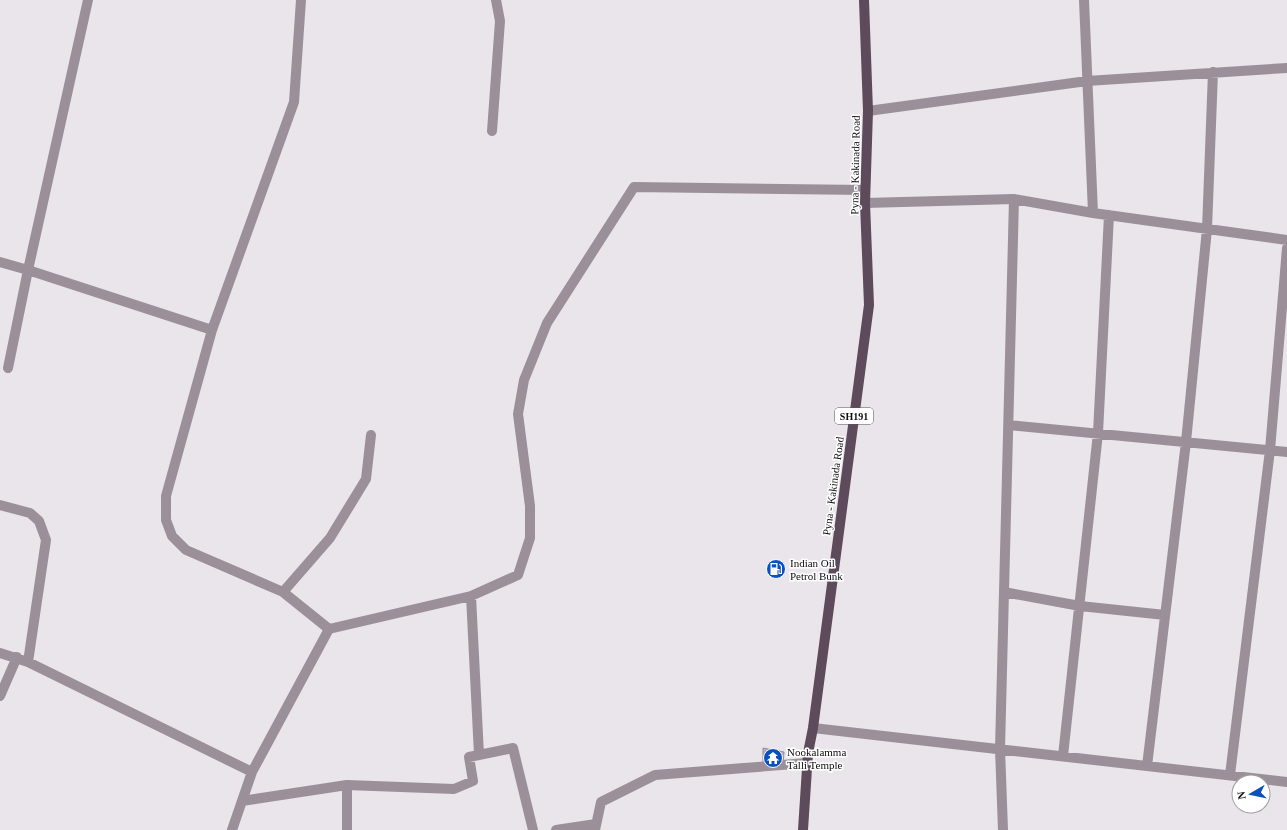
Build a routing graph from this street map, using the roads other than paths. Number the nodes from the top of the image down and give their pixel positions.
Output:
1 (88, 0) edge
2 (301, 0) edge
3 (496, 0) edge
4 (864, 0) edge
5 (1084, 0) edge
6 (1287, 68) edge
7 (1213, 72) junction
8 (1087, 81) junction
9 (868, 111) junction
10 (492, 131) dead end
11 (865, 190) junction
12 (1014, 199) junction
13 (864, 203) junction
14 (1093, 213) junction
15 (1109, 215) junction
16 (1207, 229) junction
17 (1287, 240) edge
18 (1287, 248) edge
19 (0, 262) edge
20 (28, 270) junction
21 (212, 330) junction
22 (1283, 349) edge
23 (8, 368) dead end
24 (1009, 425) junction
25 (1098, 433) junction
26 (371, 435) dead end
27 (1186, 442) junction
28 (1270, 450) junction
29 (1287, 452) edge
30 (0, 505) edge
31 (282, 592) junction
32 (1004, 592) junction
33 (471, 596) junction
34 (1080, 606) junction
35 (1165, 615) junction
36 (329, 629) junction
37 (0, 653) edge
38 (17, 657) junction
39 (28, 662) junction
40 (0, 696) edge
41 (812, 728) junction
42 (1000, 749) junction
43 (479, 755) junction
44 (1063, 756) junction
45 (807, 763) junction
46 (1147, 766) junction
47 (252, 772) junction
48 (1230, 775) junction
49 (1287, 782) edge
50 (347, 785) junction
51 (242, 801) junction
52 (596, 827) edge
53 (232, 830) edge
54 (346, 830) edge
55 (533, 830) edge
56 (556, 830) edge
57 (803, 830) edge
58 (1003, 830) edge

1 - 20 street
2 - 21 street
3 - 10 street
4 - 9 main road, Pyna - Kakinada Road / SH191
5 - 8 street
6 - 7 street
7 - 8 street
7 - 16 street
8 - 9 street
8 - 14 street
9 - 11 main road, Pyna - Kakinada Road / SH191
11 - 13 main road, Pyna - Kakinada Road / SH191
11 - 33 street
12 - 13 street
12 - 14 street
12 - 24 street
13 - 41 main road, Pyna - Kakinada Road / SH191
14 - 15 street
15 - 16 street
15 - 25 street
16 - 17 street
16 - 27 street
18 - 22 street
19 - 20 street
20 - 21 street
20 - 23 street
21 - 31 street
22 - 28 street
24 - 25 street
24 - 32 street
25 - 27 street
25 - 34 street
26 - 31 street
27 - 28 street
27 - 35 street
28 - 29 street
28 - 48 street
30 - 39 street
31 - 36 street
32 - 34 street
32 - 42 street
33 - 36 street
33 - 43 street
34 - 35 street
34 - 44 street
35 - 46 street
36 - 47 street
37 - 38 street
38 - 39 street
38 - 40 street
39 - 47 street
41 - 42 street
41 - 45 main road, Pyna - Kakinada Road / SH191
42 - 44 street
42 - 58 street
43 - 50 street
43 - 55 street
44 - 46 street
45 - 52 street
45 - 57 main road, Pyna - Kakinada Road / SH191
46 - 48 street
47 - 51 street
48 - 49 street
50 - 51 street
50 - 54 street
51 - 53 street
52 - 56 street

